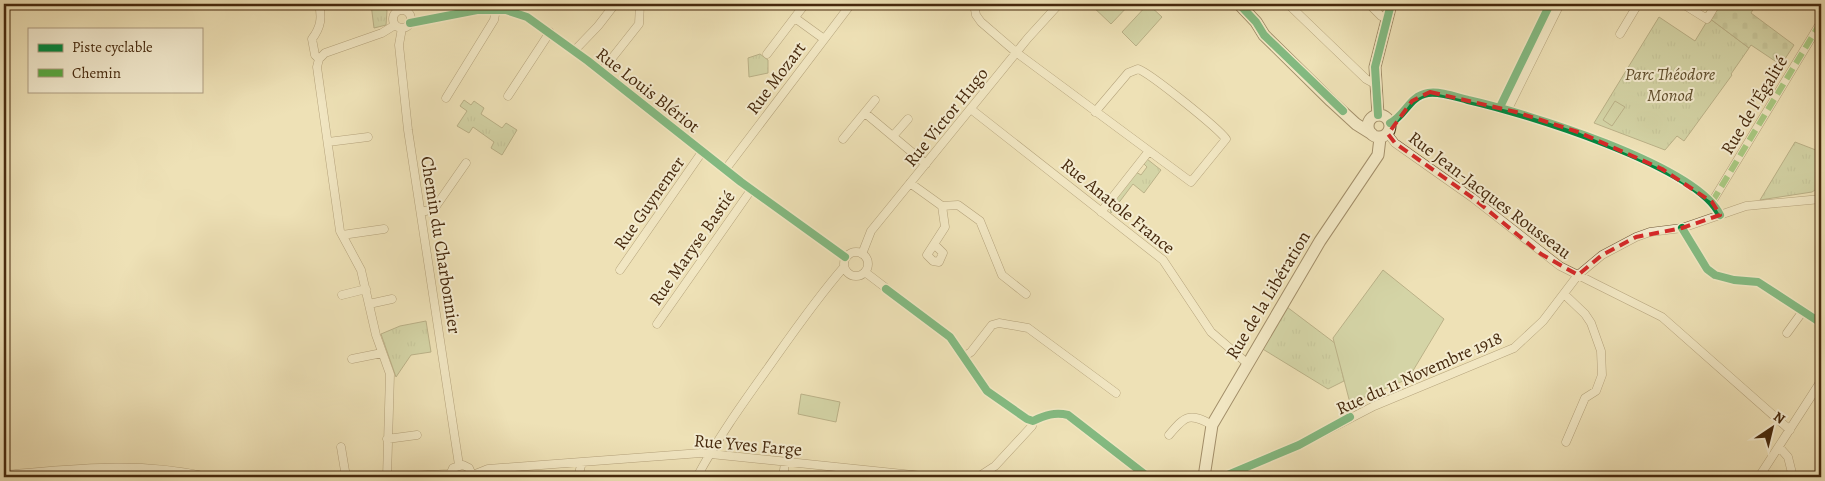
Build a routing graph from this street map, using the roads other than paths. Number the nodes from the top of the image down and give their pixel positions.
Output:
1 (318, 4) edge
2 (413, 4) edge
3 (615, 4) edge
4 (640, 4) edge
5 (715, 4) edge
6 (721, 4) edge
7 (805, 4) edge
8 (851, 4) edge
9 (974, 4) edge
10 (1059, 4) edge
11 (1239, 4) edge
12 (1288, 4) edge
13 (1369, 4) edge
14 (1391, 4) edge
15 (1560, 4) edge
16 (1638, 4) edge
17 (1683, 4) edge
18 (1716, 4) edge
19 (395, 7) edge
20 (496, 9) junction
21 (408, 11) junction
22 (795, 18) junction
23 (1387, 19) junction
24 (1821, 22) edge
25 (410, 23) junction
26 (399, 27) junction
27 (550, 32) junction
28 (1620, 34) dead end
29 (824, 40) junction
30 (574, 51) junction
31 (1017, 53) junction
32 (767, 54) dead end
33 (319, 59) junction
34 (601, 72) junction
35 (1375, 84) junction
36 (508, 96) dead end
37 (446, 98) dead end
38 (875, 100) dead end
39 (1508, 109) junction
40 (972, 110) junction
41 (1343, 111) junction
42 (1095, 112) junction
43 (866, 113) junction
44 (1374, 117) junction
45 (908, 119) dead end
46 (1382, 132) junction
47 (893, 136) junction
48 (368, 137) dead end
49 (843, 139) dead end
50 (328, 142) junction
51 (1149, 151) junction
52 (702, 152) junction
53 (466, 163) dead end
54 (926, 164) junction
55 (725, 170) junction
56 (910, 183) junction
57 (751, 190) junction
58 (1821, 199) edge
59 (1712, 202) junction
60 (942, 206) junction
61 (421, 212) junction
62 (1101, 212) junction
63 (1720, 215) junction
64 (1682, 228) junction
65 (384, 229) dead end
66 (342, 235) junction
67 (934, 244) dead end
68 (862, 254) junction
69 (845, 257) junction
70 (844, 267) junction
71 (620, 270) dead end
72 (864, 272) junction
73 (850, 274) junction
74 (1578, 275) junction
75 (833, 279) junction
76 (366, 290) junction
77 (342, 294) dead end
78 (1026, 294) dead end
79 (1564, 294) junction
80 (392, 298) dead end
81 (369, 304) junction
82 (1803, 311) junction
83 (1821, 323) edge
84 (657, 324) dead end
85 (1787, 333) dead end
86 (382, 353) junction
87 (965, 356) junction
88 (352, 359) dead end
89 (1248, 364) junction
90 (1821, 381) edge
91 (1116, 393) dead end
92 (1033, 421) junction
93 (1212, 425) junction
94 (1790, 430) junction
95 (417, 435) dead end
96 (1169, 435) dead end
97 (387, 438) junction
98 (1566, 442) dead end
99 (341, 447) dead end
100 (1779, 447) junction
101 (708, 455) junction
102 (582, 462) junction
103 (785, 463) junction
104 (459, 465) junction
105 (4, 475) edge
106 (449, 476) edge
107 (473, 476) edge
108 (208, 477) edge
109 (346, 477) edge
110 (386, 477) edge
111 (578, 477) edge
112 (696, 477) edge
113 (783, 477) edge
114 (932, 477) edge
115 (978, 477) edge
116 (1148, 477) edge
117 (1205, 477) edge
118 (1223, 477) edge
119 (1759, 477) edge
120 (1793, 477) edge

1 - 33 street
2 - 21 street
3 - 30 street
4 - 34 street
5 - 6 street
7 - 22 street
8 - 29 street, Rue Mozart
9 - 31 street
10 - 31 street, Rue Victor Hugo
11 - 41 main road
12 - 35 street
13 - 23 street
14 - 23 main road
15 - 39 street
16 - 28 street
17 - 18 street
19 - 21 street
19 - 26 street
20 - 25 street, Rue Louis Blériot
20 - 27 street, Rue Louis Blériot
20 - 37 street
21 - 25 street
22 - 29 street
22 - 32 street
23 - 35 main road
24 - 59 street, Rue de l'Égalité
25 - 26 street
26 - 33 street
26 - 61 street, Chemin du Charbonnier
27 - 30 street, Rue Louis Blériot
27 - 36 street
29 - 55 street, Rue Mozart
30 - 34 street, Rue Louis Blériot
31 - 40 street, Rue Victor Hugo
31 - 42 street
33 - 50 street
34 - 52 street, Rue Louis Blériot
35 - 44 main road
38 - 43 street
39 - 46 street
39 - 59 street
40 - 54 street, Rue Victor Hugo
40 - 62 street, Rue Anatole France
41 - 44 main road
41 - 46 main road
42 - 51 street
42 - 51 street
43 - 47 street
43 - 49 street
44 - 46 main road
44 - 46 main road
45 - 47 street
46 - 74 street, Rue Jean-Jacques Rousseau
46 - 89 main road, Rue de la Libération
47 - 54 street
48 - 50 street
50 - 66 street
51 - 62 street
52 - 55 street, Rue Louis Blériot
52 - 71 street, Rue Guynemer
53 - 61 street
54 - 56 street, Rue Victor Hugo
55 - 57 street, Rue Louis Blériot
56 - 60 street
56 - 68 street, Rue Victor Hugo
57 - 69 street, Rue Louis Blériot
57 - 84 street, Rue Maryse Bastié
58 - 63 street, Rue du 11 Novembre 1918
59 - 63 street
60 - 67 street
60 - 78 street
61 - 104 street, Chemin du Charbonnier
62 - 89 street, Rue Anatole France
63 - 64 street, Rue du 11 Novembre 1918
64 - 74 street, Rue du 11 Novembre 1918
64 - 82 street
65 - 66 street
66 - 76 street
68 - 69 street
68 - 72 street
69 - 70 street
70 - 73 street
70 - 75 street
72 - 73 street
72 - 87 street
73 - 75 street
74 - 79 street, Rue du 11 Novembre 1918
74 - 94 street, Rue Jean-Jacques Rousseau
75 - 101 street
76 - 77 street
76 - 81 street
79 - 98 street
79 - 118 street, Rue du 11 Novembre 1918
80 - 81 street
81 - 86 street
82 - 83 street
82 - 85 street
86 - 88 street
86 - 97 street
87 - 91 street
87 - 92 street
89 - 93 main road, Rue de la Libération
90 - 94 street
92 - 115 street
92 - 116 street
93 - 96 street
93 - 117 main road, Rue de la Libération
94 - 100 street
95 - 97 street
97 - 110 street
99 - 109 street
100 - 119 street
100 - 120 street
101 - 102 street, Rue Yves Farge
101 - 103 street, Rue Yves Farge
101 - 112 street
102 - 107 street, Rue Yves Farge
102 - 111 street
103 - 113 street
103 - 114 street, Rue Yves Farge
104 - 106 street
104 - 107 street
105 - 108 street
106 - 110 street

